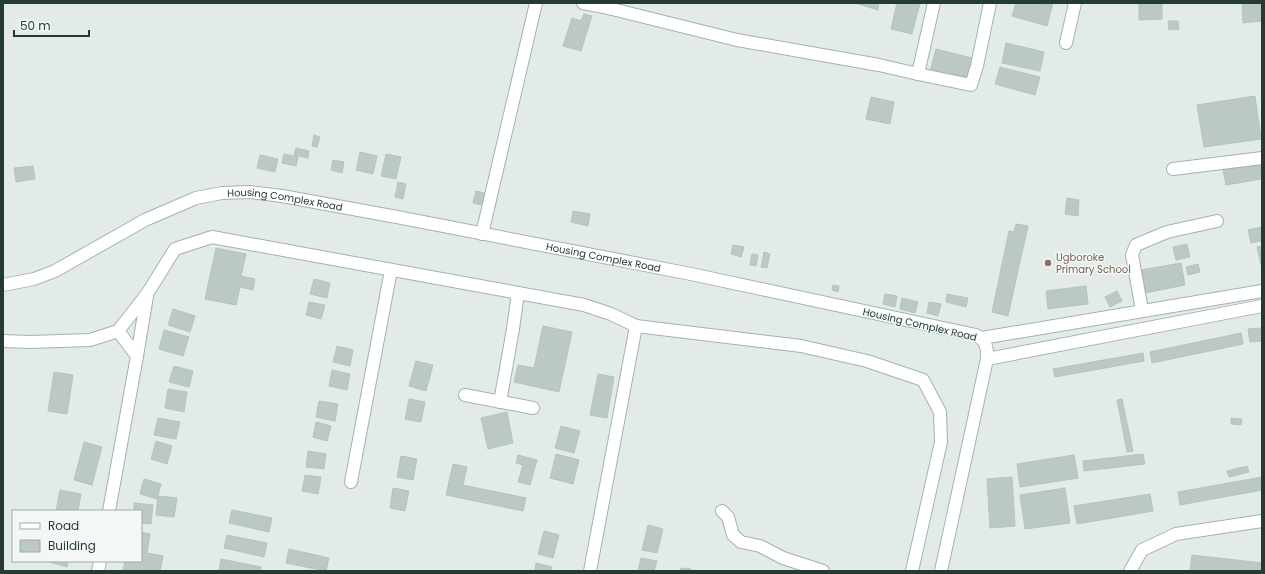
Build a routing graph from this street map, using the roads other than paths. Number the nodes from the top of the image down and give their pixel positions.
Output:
1 (536, 3) edge
2 (583, 3) edge
3 (934, 3) edge
4 (990, 3) edge
5 (1075, 3) edge
6 (605, 5) edge
7 (1066, 43) dead end
8 (918, 74) junction
9 (1262, 158) edge
10 (1173, 169) dead end
11 (1217, 221) dead end
12 (482, 234) junction
13 (391, 270) junction
14 (3, 285) edge
15 (1262, 291) edge
16 (518, 292) junction
17 (147, 294) junction
18 (1262, 306) edge
19 (1142, 310) junction
20 (636, 326) junction
21 (118, 331) junction
22 (982, 338) junction
23 (3, 341) edge
24 (137, 356) junction
25 (987, 358) junction
26 (465, 395) dead end
27 (500, 402) junction
28 (533, 408) dead end
29 (351, 482) dead end
30 (109, 510) edge
31 (722, 511) dead end
32 (1262, 521) edge
33 (590, 571) edge
34 (823, 571) edge
35 (912, 571) edge
36 (941, 571) edge
37 (1130, 571) edge

1 - 12 street
2 - 6 street
3 - 8 street
4 - 8 street
5 - 7 street
6 - 8 street
9 - 10 street
11 - 19 street
12 - 14 street, Housing Complex Road
12 - 22 street, Housing Complex Road
13 - 16 street
13 - 17 street
13 - 29 street
15 - 19 street
16 - 20 street
16 - 27 street
17 - 21 street
17 - 24 street
18 - 25 street
19 - 22 street
20 - 33 street
20 - 35 street
21 - 23 street
21 - 24 street
22 - 25 street, Housing Complex Road
24 - 30 street
25 - 36 street, Housing Complex Road
26 - 27 street
27 - 28 street
31 - 34 street
32 - 37 street

